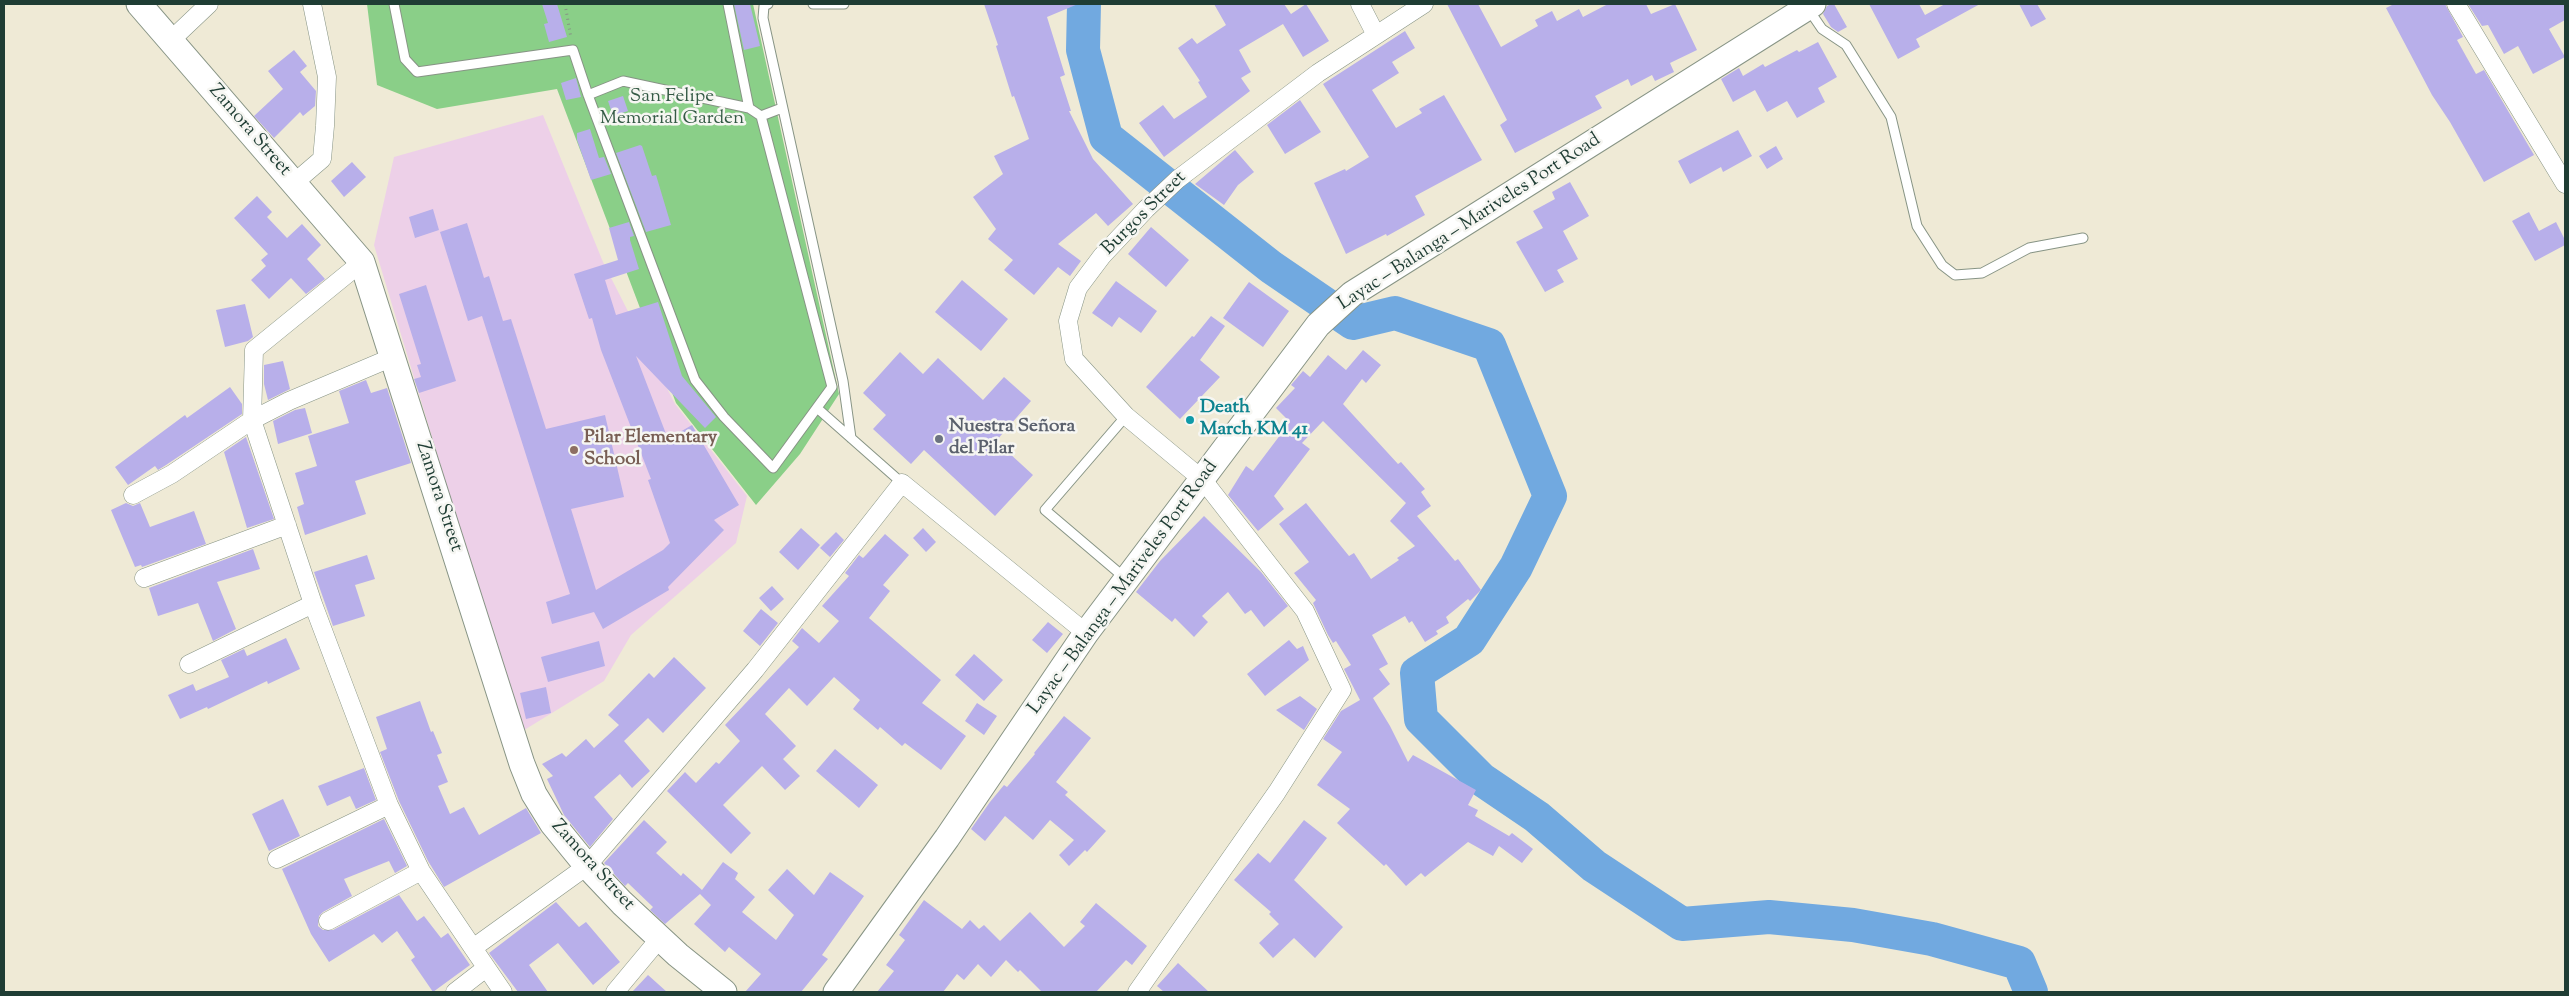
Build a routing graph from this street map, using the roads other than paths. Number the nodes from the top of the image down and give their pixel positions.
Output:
1 (139, 4) edge
2 (209, 4) edge
3 (312, 4) edge
4 (394, 4) edge
5 (728, 4) edge
6 (768, 4) edge
7 (813, 4) edge
8 (844, 4) edge
9 (1360, 4) edge
10 (1424, 4) edge
11 (2456, 4) edge
12 (1810, 6) edge
13 (1376, 35) junction
14 (170, 41) junction
15 (588, 95) junction
16 (749, 108) junction
17 (782, 108) junction
18 (761, 116) junction
19 (294, 183) junction
20 (2565, 184) edge
21 (2083, 238) dead end
22 (362, 262) junction
23 (393, 357) junction
24 (817, 408) junction
25 (1126, 416) junction
26 (252, 420) junction
27 (851, 438) junction
28 (1203, 480) junction
29 (902, 483) junction
30 (133, 495) dead end
31 (287, 526) junction
32 (144, 578) dead end
33 (1127, 580) junction
34 (313, 604) junction
35 (1086, 633) junction
36 (189, 664) dead end
37 (389, 805) junction
38 (277, 859) dead end
39 (587, 866) junction
40 (421, 871) junction
41 (328, 921) dead end
42 (660, 938) junction
43 (473, 948) junction
44 (486, 968) junction
45 (455, 992) edge
46 (503, 992) edge
47 (615, 992) edge
48 (724, 992) edge
49 (836, 992) edge
50 (1137, 992) edge

1 - 14 main road, Zamora Street
2 - 14 street
3 - 19 street
4 - 15 lane
5 - 16 lane
6 - 17 lane
7 - 8 lane
9 - 13 street
10 - 13 street, Burgos Street
11 - 20 street
12 - 21 lane
12 - 28 main road, Layac – Balanga – Mariveles Port Road
13 - 25 street, Burgos Street
14 - 19 main road, Zamora Street
15 - 16 lane
15 - 24 lane
16 - 18 lane
17 - 18 lane
17 - 27 lane
18 - 24 lane
19 - 22 main road, Zamora Street
22 - 23 main road, Zamora Street
22 - 26 street
23 - 26 street
23 - 39 main road, Zamora Street
24 - 27 lane
25 - 28 street, Burgos Street
25 - 33 lane
26 - 30 street
26 - 31 street
27 - 29 lane
28 - 33 main road, Layac – Balanga – Mariveles Port Road
28 - 50 street, Burgos Street
29 - 35 street
29 - 39 street
31 - 32 street
31 - 34 street
33 - 35 main road, Layac – Balanga – Mariveles Port Road
34 - 36 street
34 - 37 street
35 - 49 main road, Layac – Balanga – Mariveles Port Road
37 - 38 street
37 - 40 street
39 - 42 main road, Zamora Street
39 - 43 street
40 - 41 street
40 - 43 street
42 - 47 street
42 - 48 main road, Zamora Street
43 - 44 street
44 - 45 street
44 - 46 street

